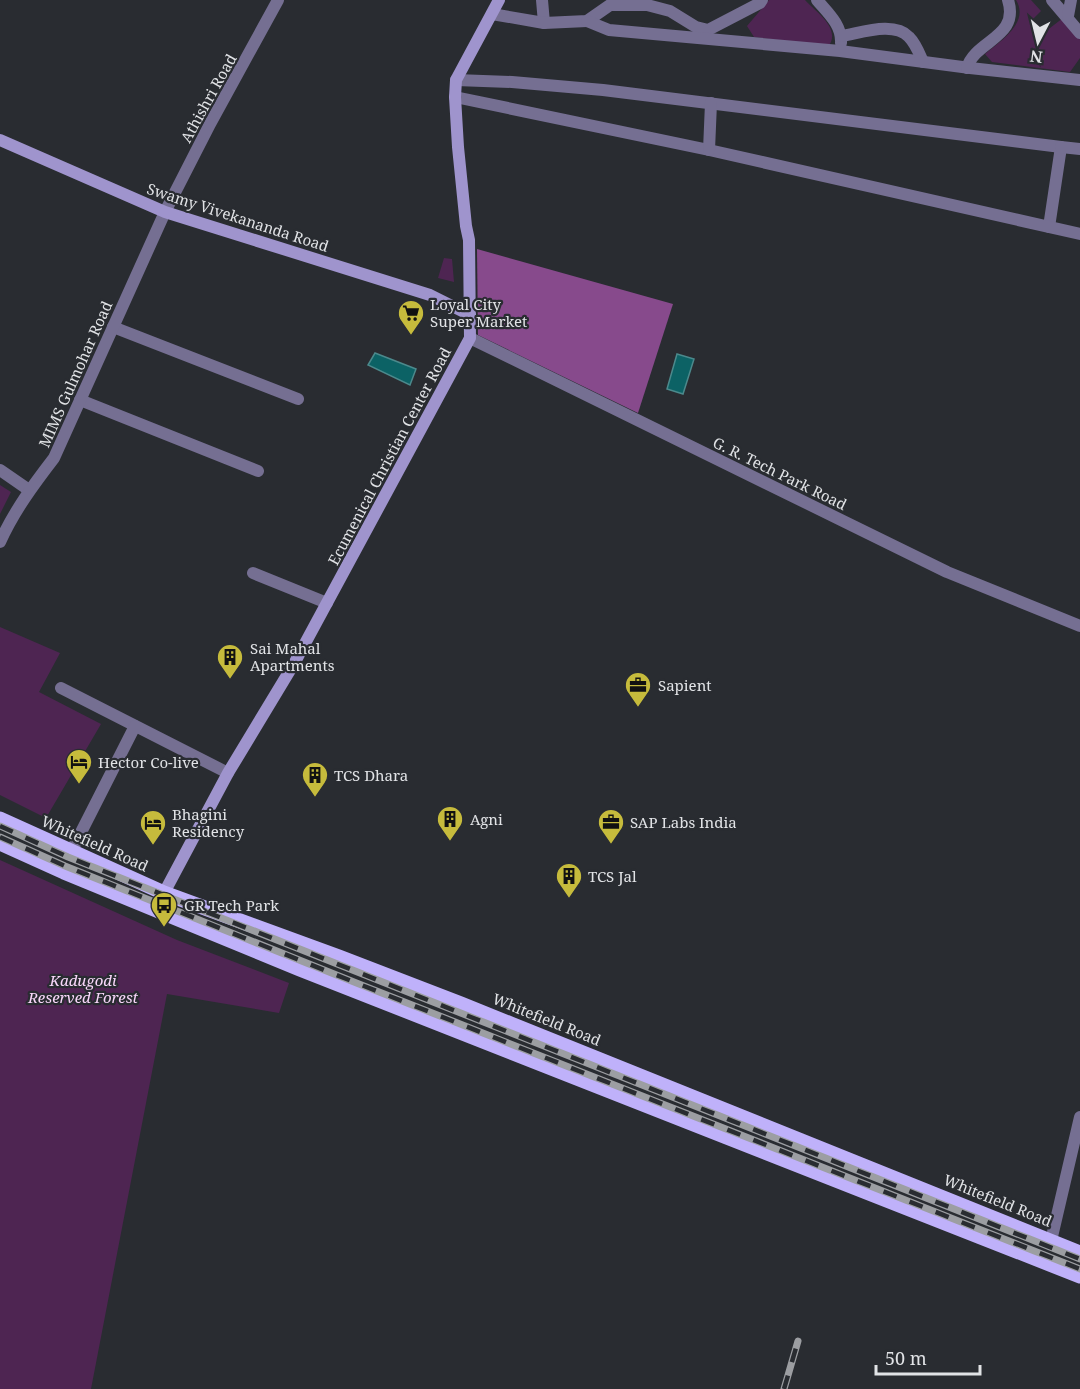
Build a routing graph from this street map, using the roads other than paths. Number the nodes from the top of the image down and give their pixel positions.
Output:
1 (278, 0) edge
2 (499, 0) edge
3 (542, 0) edge
4 (762, 0) edge
5 (818, 0) edge
6 (1008, 0) edge
7 (1052, 0) edge
8 (1071, 0) edge
9 (607, 2) edge
10 (492, 14) junction
11 (1068, 16) junction
12 (586, 21) junction
13 (544, 22) junction
14 (1080, 33) edge
15 (841, 36) junction
16 (840, 51) junction
17 (923, 62) junction
18 (966, 68) junction
19 (1079, 78) edge
20 (456, 80) junction
21 (455, 97) junction
22 (711, 103) junction
23 (0, 140) edge
24 (1061, 147) junction
25 (1080, 148) edge
26 (709, 150) junction
27 (165, 212) junction
28 (1049, 227) junction
29 (1080, 234) edge
30 (470, 315) junction
31 (113, 327) junction
32 (470, 338) junction
33 (298, 399) dead end
34 (80, 400) junction
35 (0, 470) edge
36 (258, 471) dead end
37 (29, 490) junction
38 (0, 542) edge
39 (253, 573) dead end
40 (327, 603) junction
41 (1080, 626) edge
42 (61, 688) dead end
43 (135, 726) junction
44 (228, 772) junction
45 (0, 819) edge
46 (0, 843) edge
47 (71, 852) junction
48 (164, 893) junction
49 (1080, 1117) edge
50 (1051, 1241) junction
51 (1080, 1252) edge
52 (1080, 1276) edge

1 - 27 street, Athishri Road
2 - 10 street, Ecumenical Christian Center Road
3 - 13 street
4 - 9 street
5 - 15 street
6 - 18 street
7 - 11 street
8 - 11 street
9 - 12 street
10 - 13 street
10 - 20 street, Ecumenical Christian Center Road
11 - 14 street
12 - 13 street
12 - 16 street
15 - 16 street
15 - 17 street
16 - 17 street
17 - 18 street
18 - 19 street
20 - 21 street, Ecumenical Christian Center Road
20 - 22 street
21 - 26 street
21 - 30 street, Ecumenical Christian Center Road
22 - 24 street
22 - 26 street
23 - 27 street, Swamy Vivekananda Road
24 - 25 street
24 - 28 street
26 - 28 street
27 - 30 street, Swamy Vivekananda Road
27 - 31 street, MIMS Gulmohar Road
28 - 29 street
30 - 32 street, Ecumenical Christian Center Road
31 - 33 street
31 - 34 street, MIMS Gulmohar Road
32 - 40 street, Ecumenical Christian Center Road
32 - 41 street, G. R. Tech Park Road
34 - 36 street
34 - 37 street, MIMS Gulmohar Road
35 - 37 street
37 - 38 street, MIMS Gulmohar Road
39 - 40 street
40 - 44 street, Ecumenical Christian Center Road
42 - 43 street
43 - 44 street
43 - 47 street
44 - 48 street, Ecumenical Christian Center Road
45 - 47 main road, Whitefield Road
46 - 52 main road
47 - 48 main road, Whitefield Road
48 - 50 main road, Whitefield Road
49 - 50 street
50 - 51 main road, Whitefield Road

